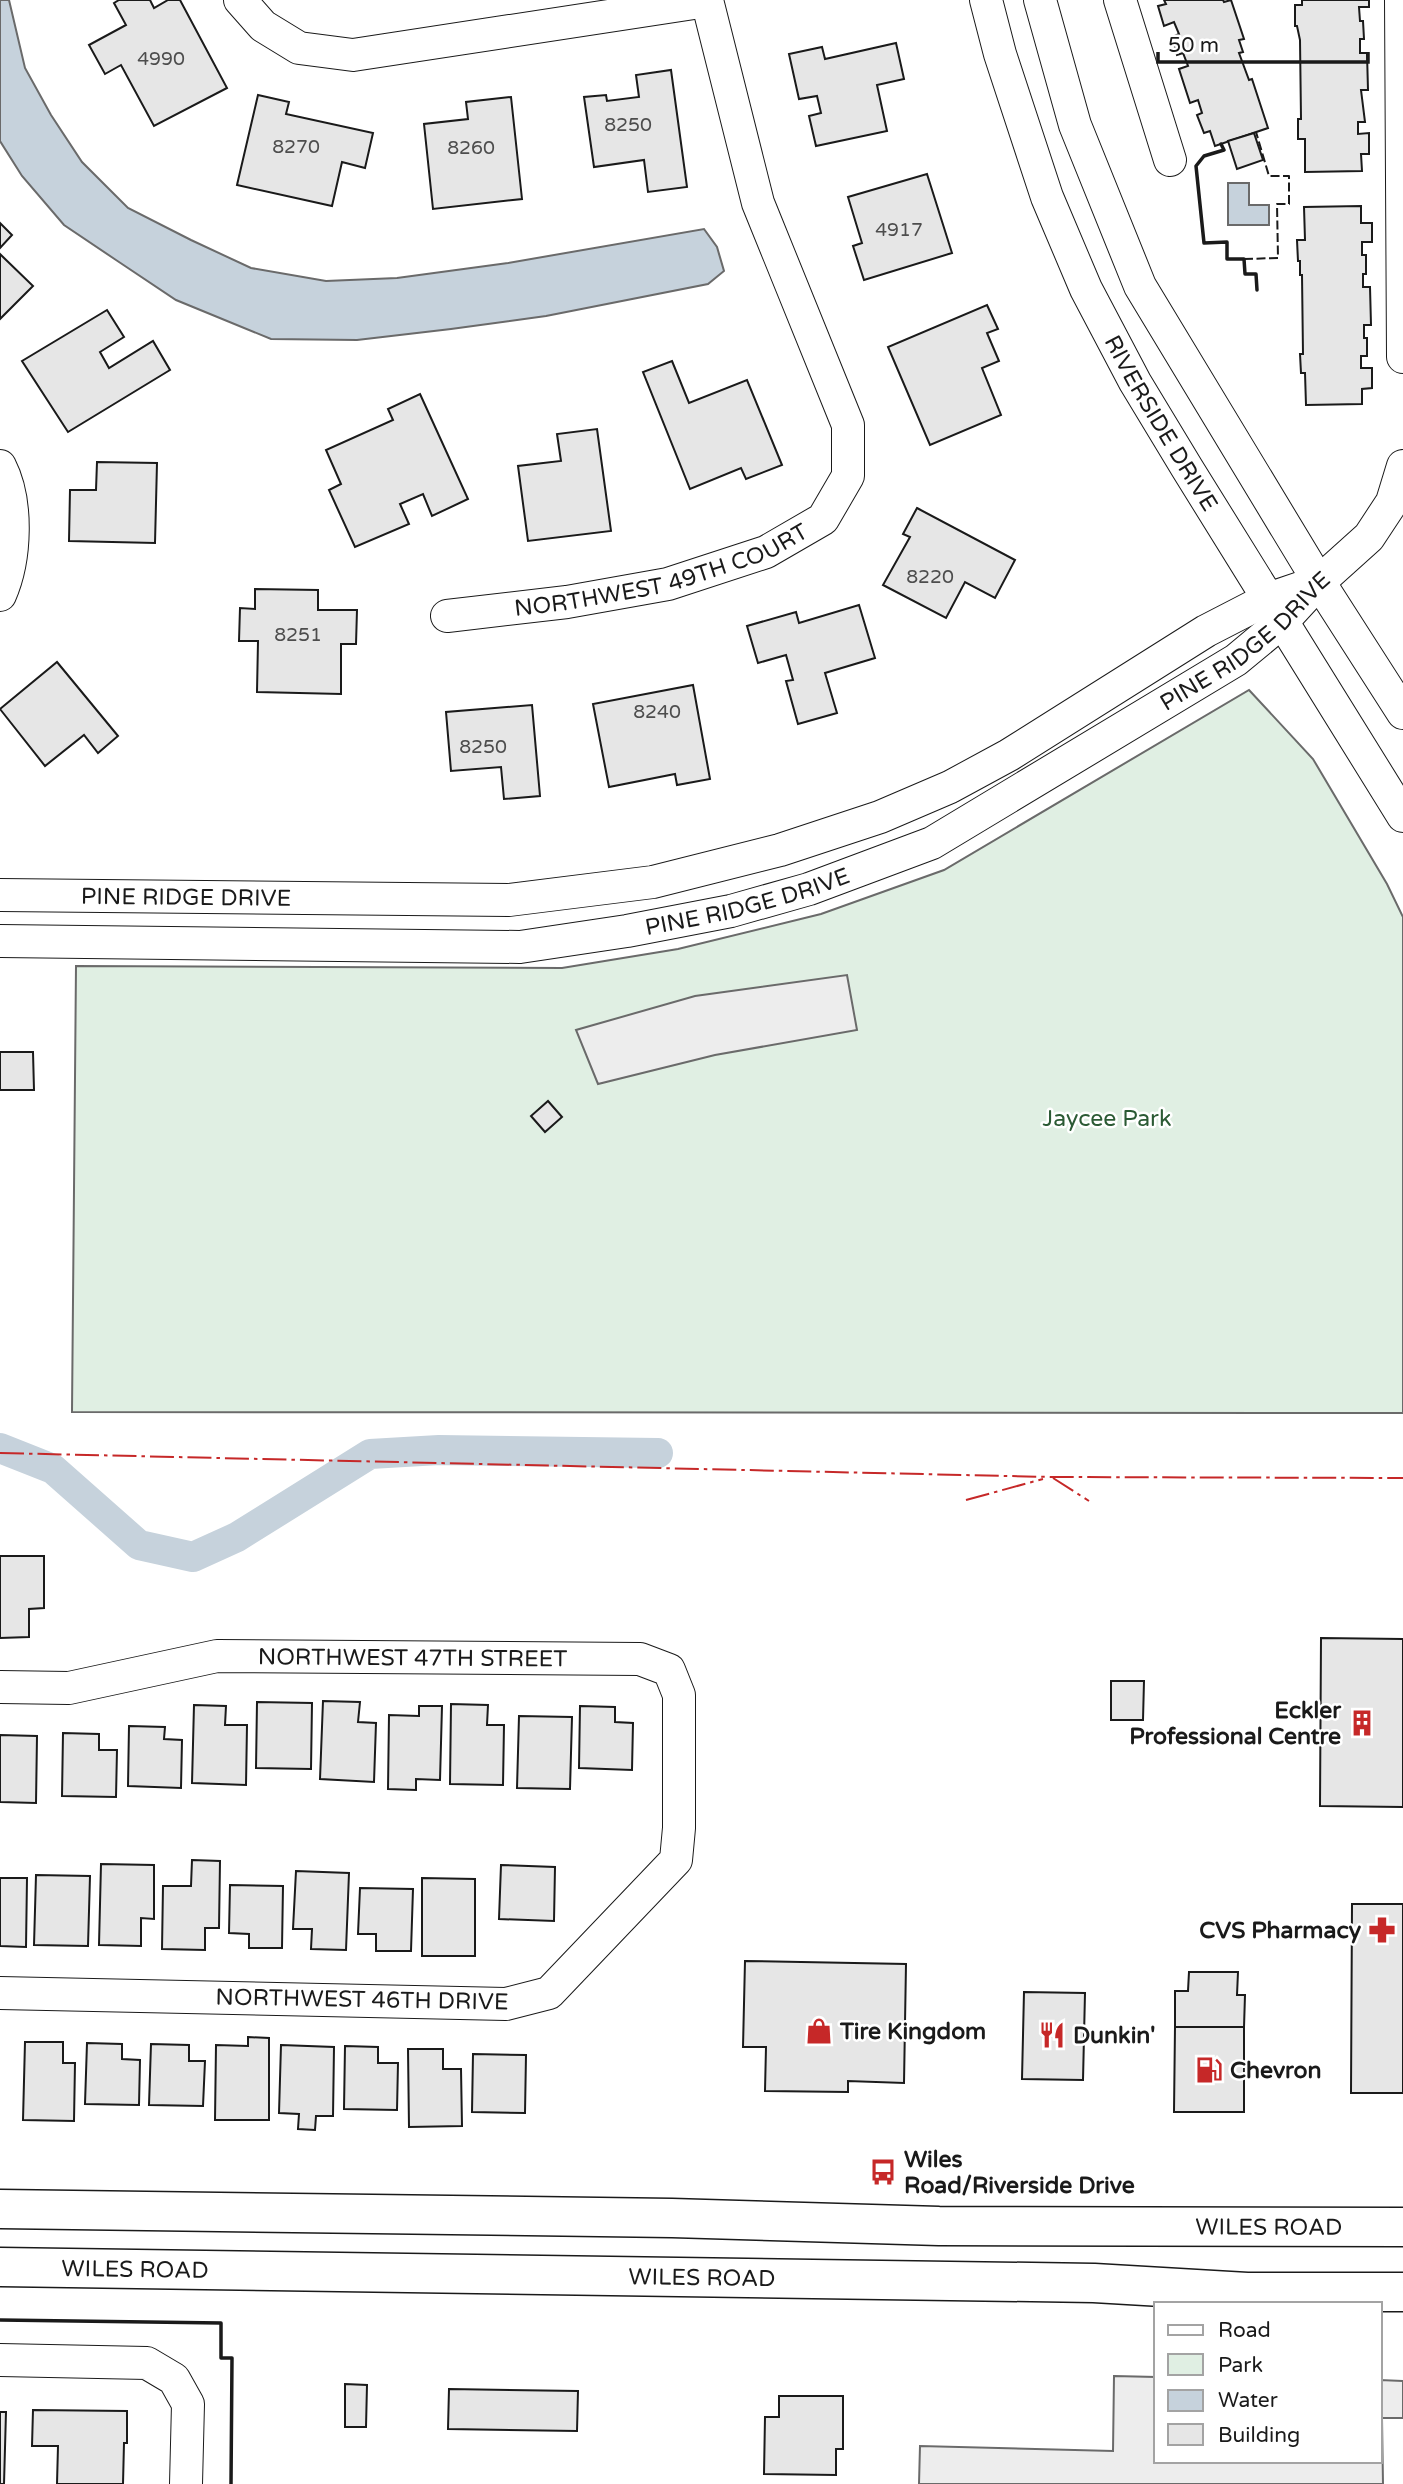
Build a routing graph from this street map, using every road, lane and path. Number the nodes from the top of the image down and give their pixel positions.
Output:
1 (240, 0) edge
2 (986, 0) edge
3 (1043, 0) edge
4 (1119, 0) edge
5 (1401, 0) edge
6 (707, 1) edge
7 (1170, 160) dead end
8 (1403, 357) edge
9 (0, 466) edge
10 (1403, 466) edge
11 (1319, 582) junction
12 (0, 595) edge
13 (1275, 610) junction
14 (447, 616) dead end
15 (1403, 713) edge
16 (1403, 816) edge
17 (0, 895) edge
18 (0, 941) edge
19 (0, 1687) edge
20 (679, 1828) joint
21 (0, 1993) edge
22 (0, 2209) edge
23 (1403, 2227) edge
24 (0, 2267) edge
25 (1403, 2292) edge
26 (0, 2360) edge
27 (186, 2484) edge

1 - 6 street
2 - 13 street, RIVERSIDE DRIVE
3 - 11 street
4 - 7 street
5 - 8 street
6 - 14 street, NORTHWEST 49TH COURT
9 - 12 street
10 - 11 street
11 - 13 street, PINE RIDGE DRIVE
11 - 15 street
13 - 16 street, RIVERSIDE DRIVE
13 - 17 street, PINE RIDGE DRIVE
13 - 18 street, PINE RIDGE DRIVE
19 - 20 street, NORTHWEST 47TH STREET
20 - 21 street, NORTHWEST 46TH DRIVE
22 - 23 main road, WILES ROAD
24 - 25 main road, WILES ROAD
26 - 27 street

